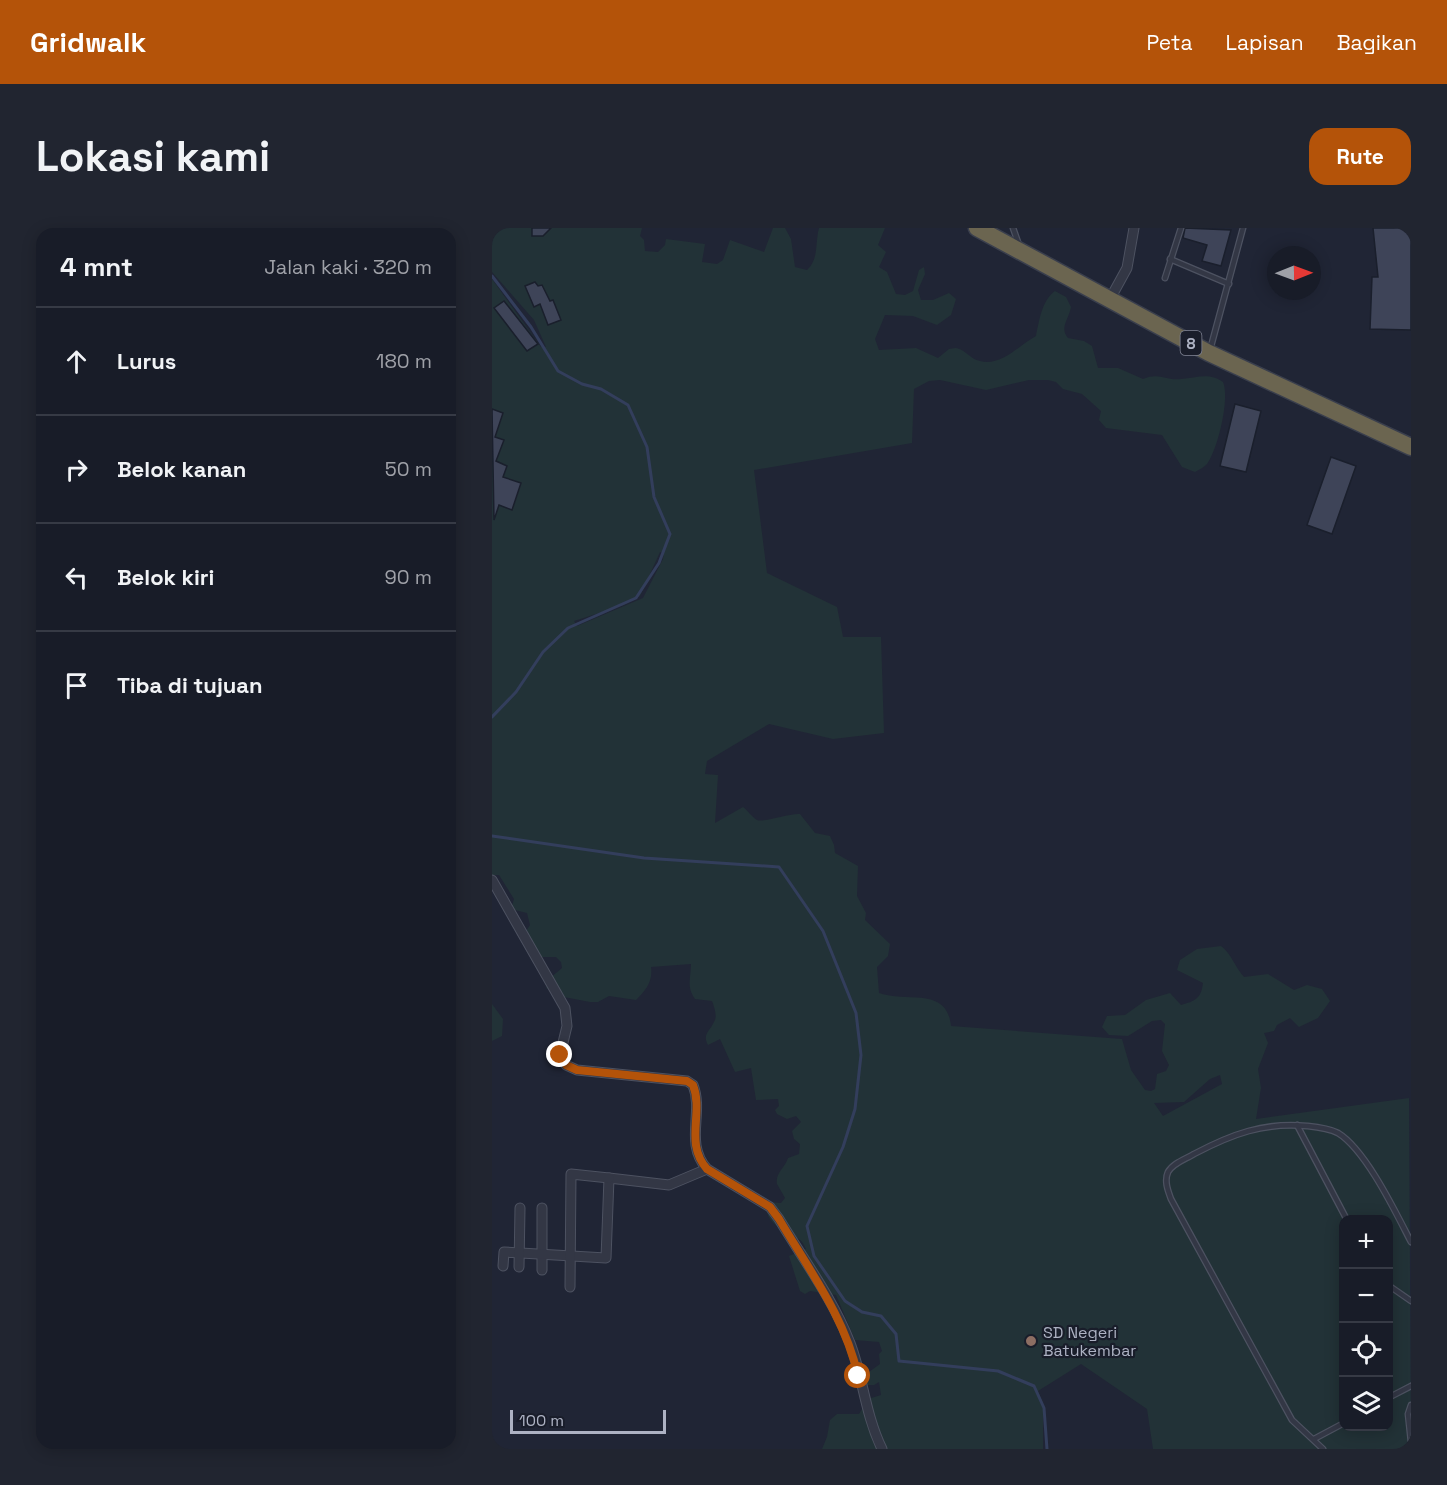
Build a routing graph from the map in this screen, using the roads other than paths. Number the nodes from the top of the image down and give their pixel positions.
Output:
1 (977, 228) edge
2 (1013, 228) edge
3 (1134, 228) edge
4 (1181, 228) edge
5 (1243, 228) edge
6 (1021, 251) junction
7 (1170, 258) junction
8 (1165, 278) dead end
9 (1230, 284) junction
10 (1110, 299) junction
11 (1209, 353) junction
12 (1411, 447) edge
13 (492, 880) edge
14 (1297, 1125) junction
15 (707, 1169) junction
16 (609, 1178) junction
17 (520, 1208) dead end
18 (542, 1208) dead end
19 (1344, 1215) edge
20 (1411, 1242) edge
21 (519, 1253) junction
22 (542, 1254) junction
23 (570, 1256) junction
24 (503, 1266) dead end
25 (519, 1267) dead end
26 (542, 1270) dead end
27 (570, 1287) dead end
28 (1393, 1288) edge
29 (1411, 1301) edge
30 (1411, 1386) edge
31 (1393, 1396) edge
32 (1411, 1406) edge
33 (1339, 1426) edge
34 (1314, 1439) junction
35 (1411, 1442) edge
36 (882, 1449) edge
37 (1323, 1449) edge

1 - 6 highway, 8
2 - 6 lane
3 - 10 street
4 - 7 lane
5 - 9 lane
6 - 10 highway, 8
7 - 8 lane
7 - 9 lane
9 - 11 lane
10 - 11 highway, 8
11 - 12 highway, 8
13 - 15 street
14 - 19 lane
14 - 20 lane
14 - 34 lane
15 - 16 street
15 - 36 street
16 - 23 street
16 - 23 street
17 - 21 street
18 - 22 street
21 - 22 street
21 - 24 street
21 - 25 street
22 - 23 street
22 - 26 street
23 - 27 street
28 - 29 lane
30 - 31 lane
32 - 35 lane
33 - 34 lane
34 - 37 lane

